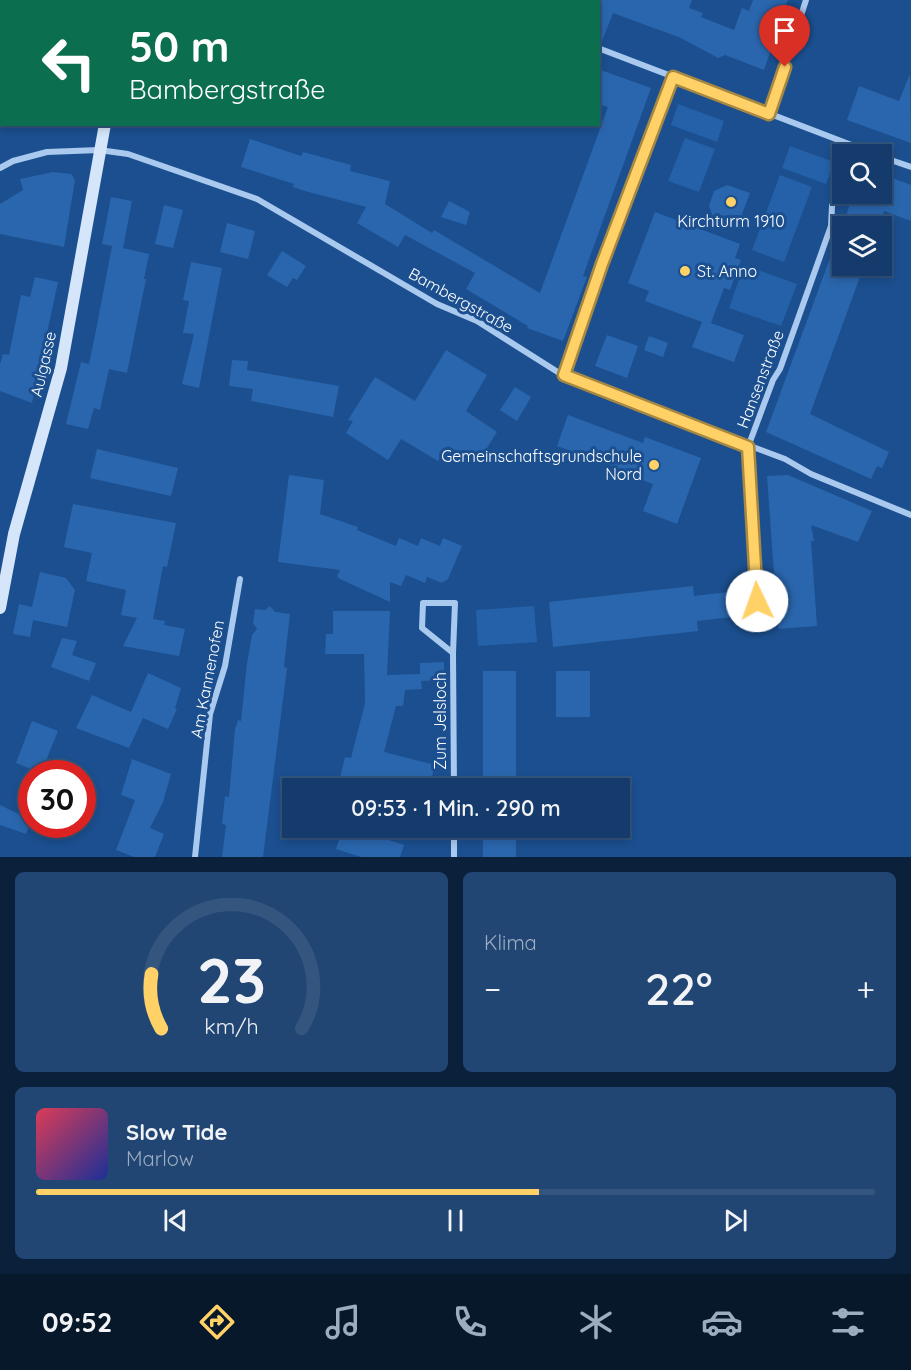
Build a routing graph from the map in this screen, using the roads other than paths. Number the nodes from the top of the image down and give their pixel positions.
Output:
1 (806, 0) edge
2 (600, 49) edge
3 (673, 77) junction
4 (769, 114) junction
5 (105, 126) edge
6 (848, 144) edge
7 (99, 150) junction
8 (892, 160) edge
9 (911, 167) edge
10 (0, 168) edge
11 (833, 204) edge
12 (564, 375) junction
13 (748, 447) junction
14 (911, 515) edge
15 (240, 579) dead end
16 (757, 601) dead end
17 (0, 608) edge
18 (453, 653) junction
19 (454, 778) edge
20 (454, 838) edge
21 (195, 857) edge
22 (454, 857) edge

1 - 4 street
2 - 3 street
3 - 4 street
3 - 12 street
4 - 6 street
5 - 7 main road, Aulgasse
7 - 10 street, Bambergstraße
7 - 12 street, Bambergstraße
7 - 17 main road, Aulgasse
8 - 9 street
11 - 13 street, Hansenstraße
12 - 13 street, Bambergstraße
13 - 14 street, Bambergstraße
13 - 16 street, Hansenstraße
15 - 21 street, Am Kannenofen
18 - 18 street, Zum Jelsloch
18 - 19 street, Zum Jelsloch
20 - 22 street

